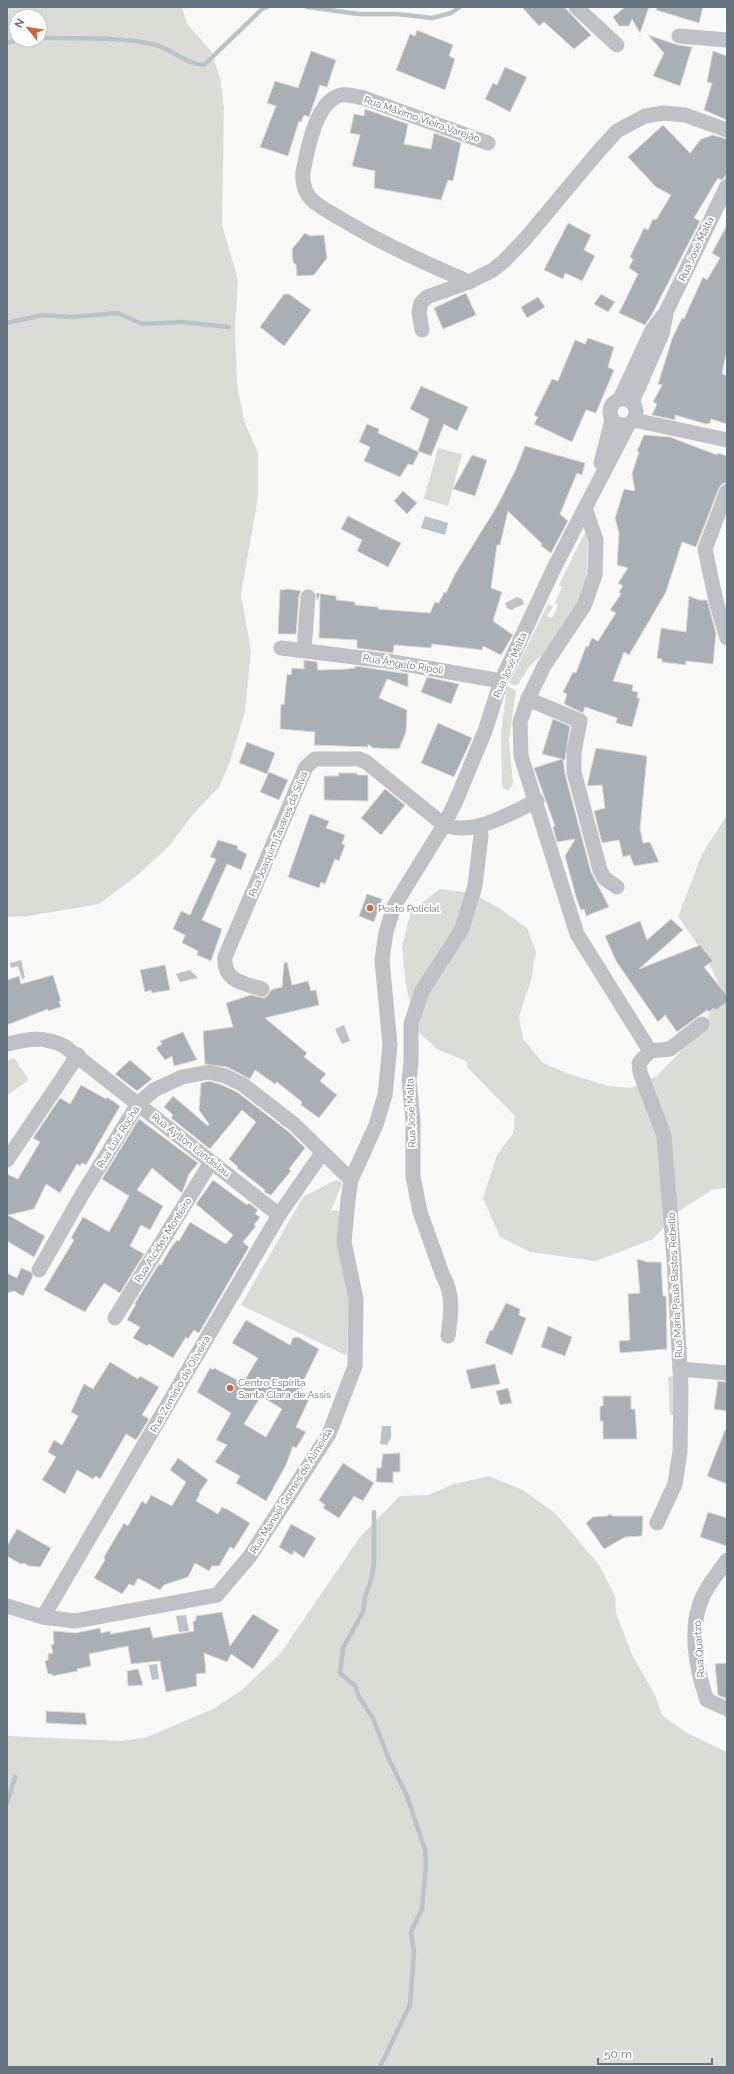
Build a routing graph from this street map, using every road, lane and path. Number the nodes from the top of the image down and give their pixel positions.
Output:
1 (576, 7) edge
2 (679, 36) dead end
3 (727, 40) edge
4 (617, 45) dead end
5 (727, 130) edge
6 (488, 143) dead end
7 (727, 186) edge
8 (469, 282) junction
9 (422, 330) dead end
10 (626, 400) junction
11 (612, 420) junction
12 (631, 422) junction
13 (727, 440) edge
14 (594, 490) junction
15 (727, 491) edge
16 (585, 508) junction
17 (308, 597) dead end
18 (727, 638) edge
19 (281, 648) dead end
20 (304, 650) junction
21 (501, 681) junction
22 (528, 699) junction
23 (536, 801) junction
24 (444, 825) junction
25 (479, 827) junction
26 (617, 887) dead end
27 (262, 989) dead end
28 (702, 1024) dead end
29 (7, 1044) edge
30 (650, 1051) junction
31 (78, 1055) junction
32 (138, 1104) junction
33 (322, 1153) junction
34 (7, 1160) edge
35 (211, 1162) junction
36 (351, 1180) junction
37 (279, 1215) junction
38 (39, 1270) dead end
39 (115, 1318) dead end
40 (448, 1336) dead end
41 (680, 1369) junction
42 (727, 1373) edge
43 (657, 1523) dead end
44 (727, 1560) edge
45 (7, 1606) edge
46 (43, 1617) junction
47 (727, 1709) edge

1 - 4 street
2 - 3 street
5 - 8 street
6 - 8 street, Rua Mãximo Vieira Varejão
7 - 10 street, Rua José Malta
8 - 9 street
10 - 11 street
10 - 12 street
11 - 12 street
11 - 14 street, Rua José Malta
12 - 13 street
12 - 14 street, Rua José Malta
14 - 16 street, Rua José Malta
15 - 18 street
16 - 21 street, Rua José Malta
16 - 22 street
17 - 20 street
19 - 20 street, Rua Ângelo Ripoli
20 - 21 street, Rua Ângelo Ripoli
21 - 24 street, Rua José Malta
22 - 23 street
22 - 26 street
23 - 25 street
23 - 30 street
24 - 25 street
24 - 27 street, Rua Joaquim Tavares da Silva
24 - 36 street, Rua José Malta
25 - 40 street, Rua José Malta
28 - 30 street
29 - 31 street, Rua Aylton Landislau
30 - 41 street, Rua Maria Paula Bastos Rebello
31 - 32 street, Rua Aylton Landislau
31 - 34 street
32 - 33 street, Rua Luiz Rocha
32 - 35 street, Rua Aylton Landislau
32 - 38 street, Rua Luiz Rocha
33 - 36 street, Rua Luiz Rocha
33 - 37 street, Rua Zeminio de Oliveira
35 - 37 street, Rua Aylton Landislau
35 - 39 street, Rua Alcides Monteiro
36 - 46 street, Rua Manoel Gomes de Almeida
37 - 46 street, Rua Zeminio de Oliveira
41 - 42 street
41 - 43 street, Rua Maria Paula Bastos Rebello
44 - 47 street, Rua Quartzo
45 - 46 street, Rua Manoel Gomes de Almeida

